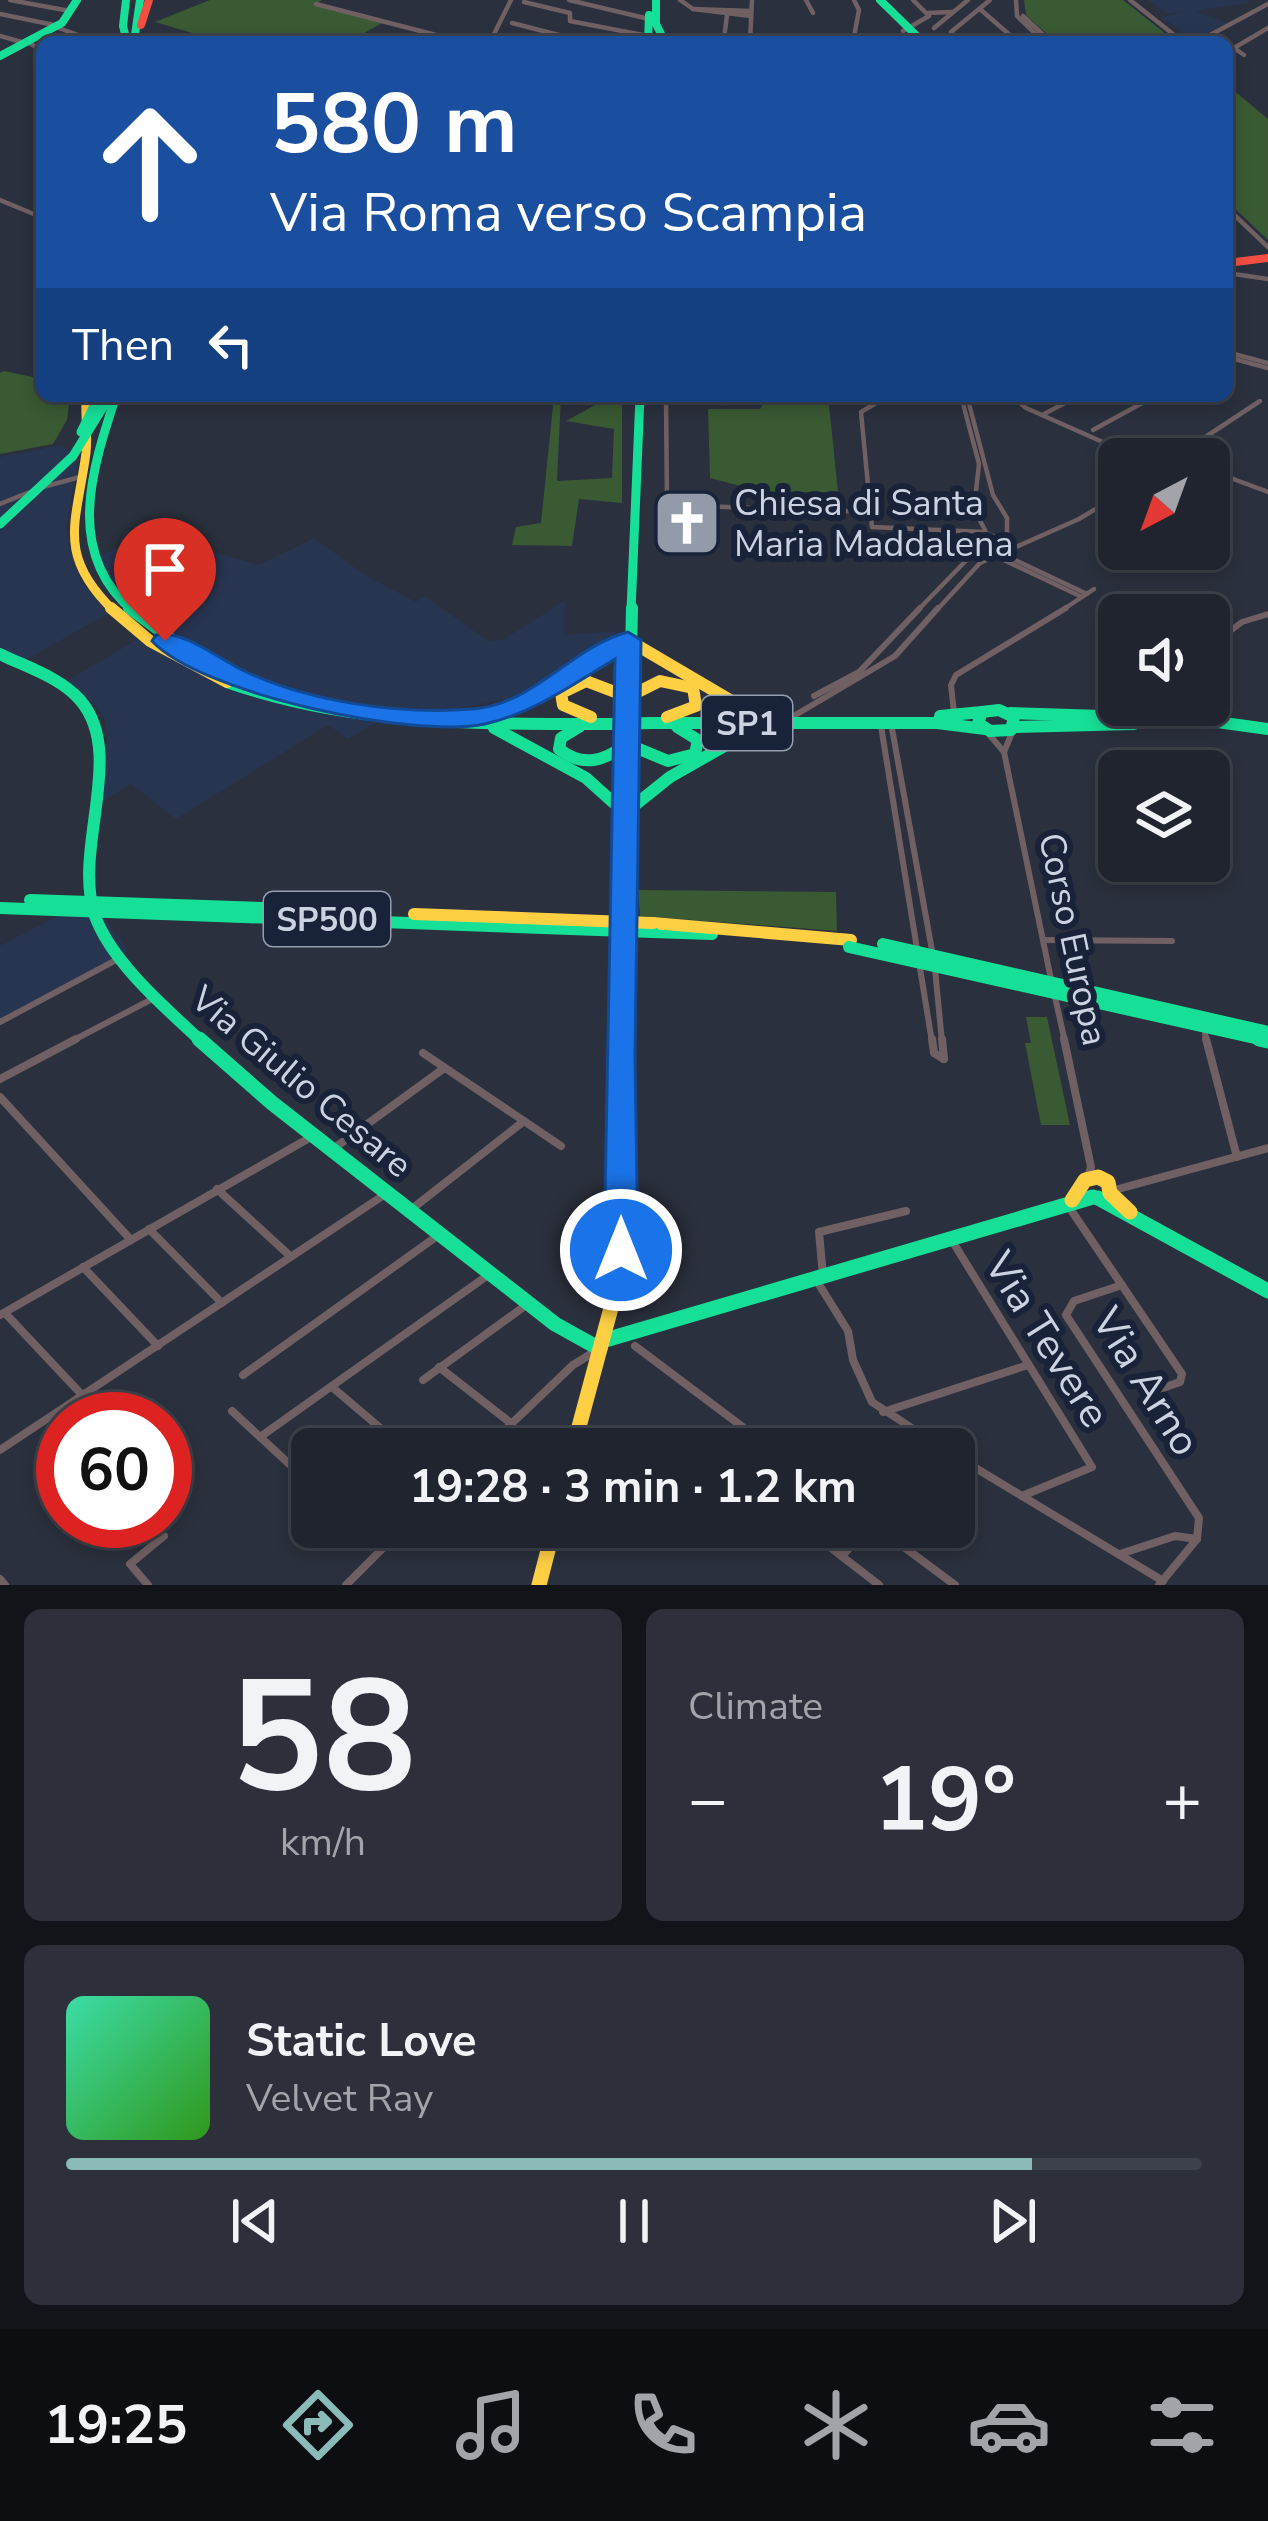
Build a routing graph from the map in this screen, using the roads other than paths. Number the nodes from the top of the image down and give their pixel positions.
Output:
1 (10, 0) edge
2 (133, 0) edge
3 (149, 0) edge
4 (511, 0) edge
5 (569, 0) edge
6 (653, 0) edge
7 (680, 0) edge
8 (752, 0) edge
9 (806, 0) edge
10 (854, 0) edge
11 (877, 0) edge
12 (914, 0) edge
13 (968, 0) edge
14 (990, 0) edge
15 (1016, 0) edge
16 (1130, 0) edge
17 (524, 2) edge
18 (1266, 3) edge
19 (316, 4) dead end
20 (74, 6) edge
21 (693, 9) junction
22 (981, 10) junction
23 (954, 12) junction
24 (751, 13) junction
25 (813, 13) dead end
26 (927, 13) junction
27 (0, 14) edge
28 (727, 15) junction
29 (512, 22) dead end
30 (57, 26) junction
31 (934, 28) dead end
32 (1268, 28) edge
33 (654, 34) edge
34 (0, 36) edge
35 (39, 36) edge
36 (82, 36) edge
37 (128, 36) edge
38 (133, 36) edge
39 (440, 36) edge
40 (493, 36) edge
41 (564, 36) edge
42 (724, 36) edge
43 (750, 36) edge
44 (854, 36) edge
45 (913, 36) edge
46 (954, 36) edge
47 (1011, 36) edge
48 (1041, 36) edge
49 (1175, 36) edge
50 (1208, 36) edge
51 (36, 38) edge
52 (26, 43) junction
53 (36, 47) edge
54 (2, 54) edge
55 (1244, 55) dead end
56 (0, 200) edge
57 (1233, 214) edge
58 (36, 215) edge
59 (1268, 248) edge
60 (1268, 261) edge
61 (1233, 267) edge
62 (1233, 270) edge
63 (1268, 279) edge
64 (1233, 356) edge
65 (1268, 366) edge
66 (1260, 400) dead end
67 (86, 402) edge
68 (96, 402) edge
69 (109, 402) edge
70 (111, 402) edge
71 (637, 402) edge
72 (666, 402) edge
73 (878, 402) edge
74 (965, 402) edge
75 (966, 402) edge
76 (1021, 402) edge
77 (1067, 402) edge
78 (1144, 402) edge
79 (1042, 415) junction
80 (1093, 430) dead end
81 (1205, 438) edge
82 (1098, 440) edge
83 (80, 477) junction
84 (1230, 478) edge
85 (1268, 492) edge
86 (0, 504) edge
87 (1098, 506) edge
88 (870, 512) junction
89 (0, 513) edge
90 (0, 524) edge
91 (986, 533) junction
92 (1003, 534) junction
93 (1031, 539) junction
94 (997, 552) junction
95 (1268, 614) edge
96 (1230, 631) edge
97 (628, 640) junction
98 (0, 654) edge
99 (814, 696) dead end
100 (628, 698) junction
101 (814, 711) junction
102 (982, 712) junction
103 (953, 716) junction
104 (1098, 718) edge
105 (477, 720) junction
106 (658, 720) junction
107 (767, 720) junction
108 (1012, 720) junction
109 (591, 721) junction
110 (885, 723) junction
111 (1230, 726) edge
112 (985, 729) junction
113 (1268, 733) edge
114 (627, 744) junction
115 (1004, 752) junction
116 (625, 812) junction
117 (0, 904) edge
118 (1043, 940) junction
119 (1172, 941) dead end
120 (123, 956) junction
121 (157, 996) junction
122 (0, 1022) edge
123 (1205, 1034) dead end
124 (1268, 1036) edge
125 (423, 1054) dead end
126 (443, 1069) junction
127 (0, 1079) edge
128 (0, 1097) edge
129 (524, 1121) junction
130 (310, 1136) junction
131 (561, 1146) dead end
132 (1268, 1148) edge
133 (330, 1150) junction
134 (1237, 1157) junction
135 (1087, 1177) junction
136 (217, 1189) junction
137 (1104, 1190) junction
138 (388, 1193) junction
139 (1068, 1205) junction
140 (410, 1210) junction
141 (906, 1211) dead end
142 (148, 1229) junction
143 (442, 1233) junction
144 (951, 1239) junction
145 (131, 1240) junction
146 (290, 1256) junction
147 (82, 1267) junction
148 (494, 1271) junction
149 (819, 1277) junction
150 (1122, 1285) junction
151 (1268, 1291) edge
152 (532, 1300) junction
153 (222, 1303) junction
154 (2, 1314) edge
155 (570, 1336) junction
156 (158, 1346) junction
157 (635, 1346) dead end
158 (595, 1352) junction
159 (1028, 1365) junction
160 (439, 1367) junction
161 (567, 1371) junction
162 (243, 1375) dead end
163 (423, 1380) dead end
164 (332, 1387) junction
165 (79, 1392) edge
166 (89, 1392) edge
167 (1151, 1392) dead end
168 (232, 1411) dead end
169 (883, 1412) junction
170 (512, 1424) junction
171 (36, 1427) edge
172 (380, 1428) edge
173 (508, 1428) edge
174 (578, 1428) edge
175 (744, 1428) edge
176 (909, 1428) edge
177 (260, 1437) junction
178 (0, 1450) edge
179 (291, 1466) edge
180 (975, 1468) edge
181 (1022, 1496) junction
182 (1196, 1539) junction
183 (149, 1548) edge
184 (384, 1548) edge
185 (549, 1548) edge
186 (832, 1548) edge
187 (851, 1548) edge
188 (903, 1548) edge
189 (1120, 1554) junction
190 (842, 1556) junction
191 (351, 1582) edge
192 (1161, 1583) edge
193 (148, 1585) edge
194 (368, 1585) edge
195 (539, 1585) edge
196 (879, 1585) edge
197 (955, 1585) edge

1 - 20 street
2 - 37 main road
3 - 38 main road
4 - 40 street
5 - 33 street
6 - 33 main road
7 - 21 street
8 - 24 street
9 - 25 street
10 - 44 street
11 - 45 main road
12 - 26 street
13 - 23 street
14 - 22 street
15 - 48 street
16 - 49 street
17 - 33 street
18 - 50 street
19 - 39 street
20 - 30 main road
21 - 24 street
21 - 28 street
22 - 46 street
22 - 47 street
23 - 26 street
23 - 31 street
24 - 28 street
24 - 43 street
26 - 45 street
27 - 30 street
28 - 42 street
29 - 41 street
30 - 35 main road
30 - 36 street
32 - 55 street
34 - 52 street
51 - 52 main road
52 - 53 street
52 - 54 main road
56 - 58 street
57 - 59 street
60 - 61 main road
62 - 63 street
64 - 65 street
66 - 81 street
67 - 83 main road, SP1
68 - 89 main road, bridge
69 - 90 main road, bridge
70 - 105 main road, SP1
71 - 97 main road
72 - 88 street
73 - 88 street
74 - 91 street
75 - 92 street
76 - 79 street
77 - 79 street
78 - 80 street
79 - 82 street
83 - 86 street
83 - 105 main road, SP1
84 - 85 street
87 - 93 street
88 - 91 street
91 - 92 street
91 - 99 street
92 - 93 street
92 - 94 street
93 - 94 street
94 - 101 street
94 - 103 street
95 - 96 street
97 - 100 main road
97 - 105 main road
97 - 107 main road
98 - 120 main road, Via Giulio Cesare
100 - 106 main road
100 - 109 main road
100 - 114 main road
101 - 103 main road, SP1
101 - 107 main road, SP1
102 - 103 main road, SP1
102 - 108 main road
102 - 112 main road
104 - 108 main road
105 - 109 main road, SP1
105 - 116 main road
106 - 107 main road, SP1
106 - 109 main road, SP1, bridge
106 - 114 main road
107 - 110 main road, SP1
107 - 116 main road
108 - 112 main road
108 - 113 main road
108 - 115 street
109 - 114 main road
110 - 110 street
110 - 112 main road, SP1
111 - 113 main road
112 - 115 street, Corso Europa
114 - 116 main road
115 - 118 street, Corso Europa
116 - 158 main road
117 - 124 main road, SP500, bridge
118 - 119 street
118 - 135 street, Corso Europa
120 - 121 main road, Via Giulio Cesare
120 - 122 street
121 - 127 street
121 - 130 main road, Via Giulio Cesare
123 - 134 street
125 - 126 street
126 - 129 street
126 - 133 street
128 - 145 street
129 - 131 street
129 - 140 street
130 - 133 main road, Via Giulio Cesare
130 - 136 street
132 - 134 street
133 - 138 main road, Via Giulio Cesare
134 - 137 street
135 - 137 main road
135 - 137 main road
135 - 139 main road
136 - 142 street
136 - 146 street
137 - 139 main road
137 - 151 main road
138 - 140 main road, Via Giulio Cesare
138 - 146 street
139 - 144 main road
139 - 150 street
140 - 143 main road, Via Giulio Cesare
141 - 149 street
142 - 145 street
142 - 153 street
143 - 148 main road, Via Giulio Cesare
143 - 162 street
144 - 149 main road
144 - 159 street, Via Tevere
145 - 147 street
146 - 153 street
147 - 154 street
147 - 156 street
148 - 152 main road, Via Giulio Cesare
148 - 164 street
149 - 158 main road
149 - 169 street
150 - 167 street
150 - 182 street, Via Arno
152 - 155 main road, Via Giulio Cesare
152 - 160 street
153 - 156 street
154 - 165 street
155 - 158 main road, Via Giulio Cesare
155 - 161 street
156 - 166 street
157 - 175 street
158 - 161 street
158 - 174 main road
159 - 169 street
159 - 181 street, Via Tevere
160 - 163 street
160 - 170 street
161 - 170 street
164 - 172 street
164 - 177 street
168 - 177 street
169 - 176 street
170 - 173 street
171 - 178 street
177 - 179 street
180 - 181 street
181 - 189 street
182 - 189 street
182 - 192 street
183 - 193 street
184 - 191 street
185 - 195 main road
186 - 190 street
187 - 190 street
188 - 197 street
189 - 192 street
190 - 196 street
191 - 194 street

